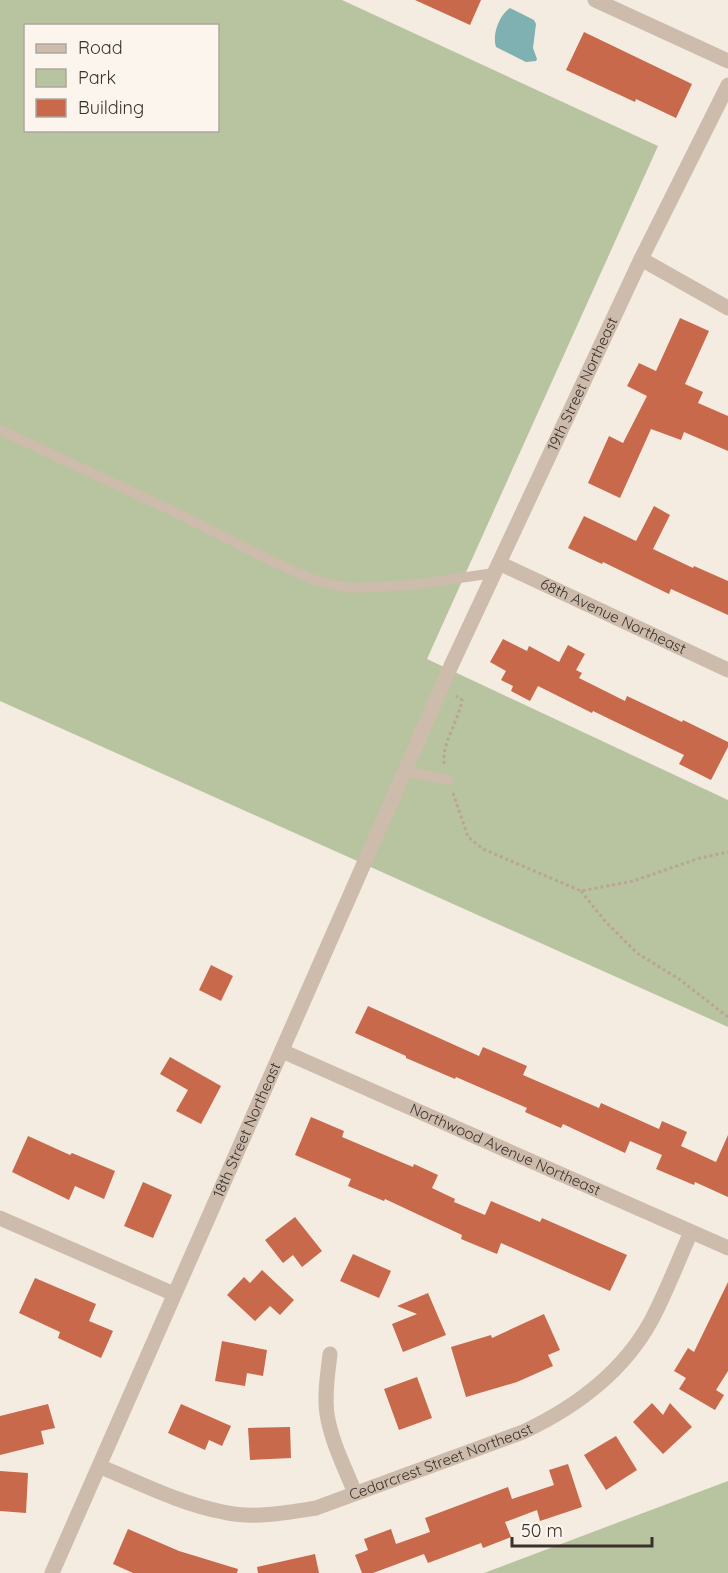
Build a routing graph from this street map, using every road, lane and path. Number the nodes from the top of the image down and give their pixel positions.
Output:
1 (595, 0) edge
2 (728, 61) edge
3 (728, 85) edge
4 (641, 259) junction
5 (728, 308) edge
6 (0, 430) edge
7 (497, 568) junction
8 (728, 670) edge
9 (442, 687) junction
10 (405, 771) junction
11 (448, 780) junction
12 (728, 852) edge
13 (581, 891) junction
14 (728, 1017) edge
15 (282, 1051) junction
16 (0, 1218) edge
17 (691, 1232) junction
18 (728, 1248) edge
19 (174, 1294) junction
20 (330, 1354) dead end
21 (100, 1467) junction
22 (355, 1493) junction
23 (52, 1573) edge

1 - 2 street
3 - 4 street, 19th Street Northeast
4 - 5 street
4 - 7 street, 19th Street Northeast
6 - 7 lane
7 - 8 street, 68th Avenue Northeast
7 - 9 street, 19th Street Northeast
9 - 10 street, 18th Street Northeast
9 - 11 path
10 - 11 lane
10 - 15 street, 18th Street Northeast
11 - 13 path
12 - 13 path
13 - 14 path
15 - 17 street, Northwood Avenue Northeast
15 - 19 street, 18th Street Northeast
16 - 19 street
17 - 18 street, Northwood Avenue Northeast
17 - 22 street, Cedarcrest Street Northeast
19 - 21 street, 18th Street Northeast
20 - 22 street
21 - 22 street, Cedarcrest Street Northeast
21 - 23 street, 18th Street Northeast

